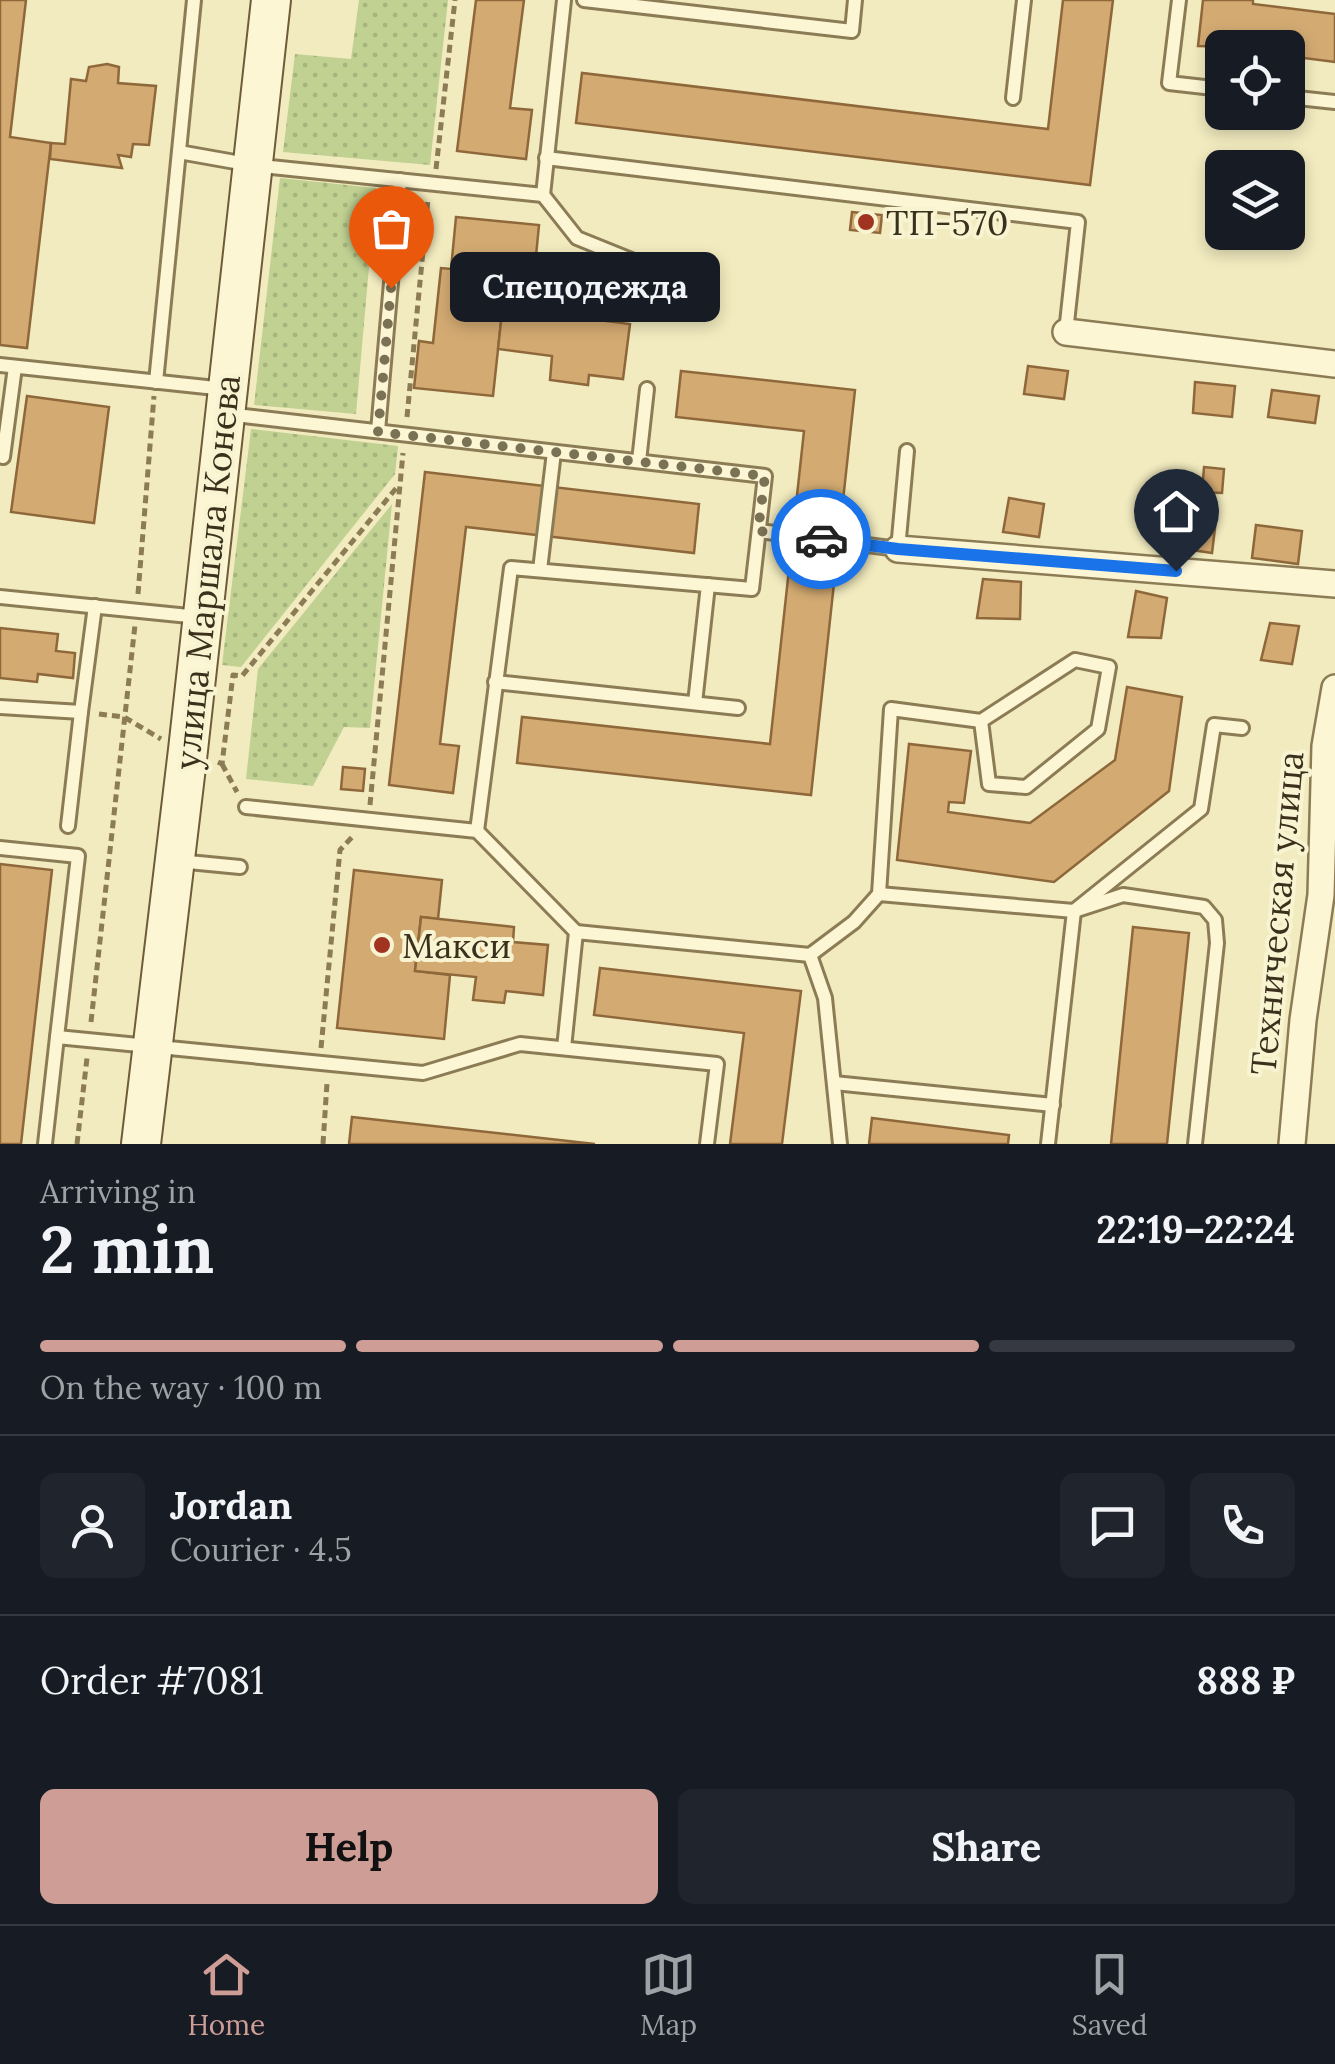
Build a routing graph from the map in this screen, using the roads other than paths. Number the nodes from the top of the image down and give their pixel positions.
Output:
1 (194, 0) edge
2 (271, 0) edge
3 (564, 0) edge
4 (584, 0) edge
5 (855, 0) edge
6 (1024, 0) edge
7 (1180, 0) edge
8 (1205, 87) edge
9 (1013, 98) dead end
10 (1305, 98) edge
11 (1335, 102) edge
12 (179, 152) junction
13 (546, 158) junction
14 (252, 165) junction
15 (400, 180) junction
16 (542, 195) junction
17 (654, 292) dead end
18 (1066, 332) joint
19 (1335, 364) edge
20 (0, 365) edge
21 (15, 367) junction
22 (156, 382) junction
23 (647, 390) dead end
24 (226, 402) junction
25 (378, 432) junction
26 (554, 452) junction
27 (907, 452) dead end
28 (3, 456) dead end
29 (639, 461) junction
30 (758, 531) junction
31 (898, 549) junction
32 (540, 570) junction
33 (1335, 584) edge
34 (708, 586) junction
35 (0, 597) edge
36 (95, 606) junction
37 (201, 617) junction
38 (496, 682) junction
39 (1335, 688) edge
40 (694, 703) junction
41 (0, 707) edge
42 (738, 708) dead end
43 (81, 712) junction
44 (981, 720) junction
45 (1242, 728) dead end
46 (246, 807) road end
47 (68, 826) dead end
48 (477, 831) junction
49 (0, 848) edge
50 (174, 860) junction
51 (240, 867) dead end
52 (879, 894) junction
53 (1328, 896) edge
54 (1074, 911) junction
55 (576, 932) junction
56 (810, 955) junction
57 (57, 1037) junction
58 (152, 1048) junction
59 (564, 1048) junction
60 (834, 1082) junction
61 (1052, 1105) junction
62 (45, 1144) edge
63 (141, 1144) edge
64 (707, 1144) edge
65 (840, 1144) edge
66 (1048, 1144) edge
67 (1195, 1144) edge
68 (1292, 1144) edge

1 - 12 lane
2 - 14 main road, улица Маршала Конева
3 - 13 lane
4 - 5 lane
6 - 9 lane
7 - 8 lane
10 - 11 lane
12 - 14 lane
12 - 22 lane
13 - 16 lane
13 - 18 lane
14 - 15 lane
14 - 24 main road, улица Маршала Конева
15 - 16 lane
15 - 25 lane
16 - 17 lane
18 - 19 street
20 - 21 lane
21 - 22 lane
21 - 28 lane
22 - 24 lane
23 - 29 lane
24 - 25 lane
24 - 37 main road, улица Маршала Конева
25 - 26 lane
26 - 29 lane
26 - 32 lane
27 - 31 lane
29 - 30 lane
30 - 31 lane
30 - 34 lane
31 - 33 street
32 - 34 lane
32 - 38 lane
34 - 40 lane
35 - 36 lane
36 - 37 lane
36 - 43 lane
37 - 50 main road, улица Маршала Конева
38 - 40 lane
38 - 48 lane
39 - 53 street, Техническая улица
40 - 42 lane
41 - 43 lane
43 - 47 lane
44 - 44 lane
44 - 52 lane
45 - 54 lane
46 - 48 lane
48 - 55 lane
49 - 57 lane
50 - 51 lane
50 - 58 main road, улица Маршала Конева
52 - 54 lane
52 - 56 lane
53 - 68 street, Техническая улица
54 - 61 lane
54 - 67 lane
55 - 56 lane
55 - 59 lane
56 - 60 lane
57 - 58 lane
57 - 62 lane
58 - 59 lane
58 - 63 main road, улица Маршала Конева
59 - 64 lane
60 - 61 lane
60 - 65 lane
61 - 66 lane

